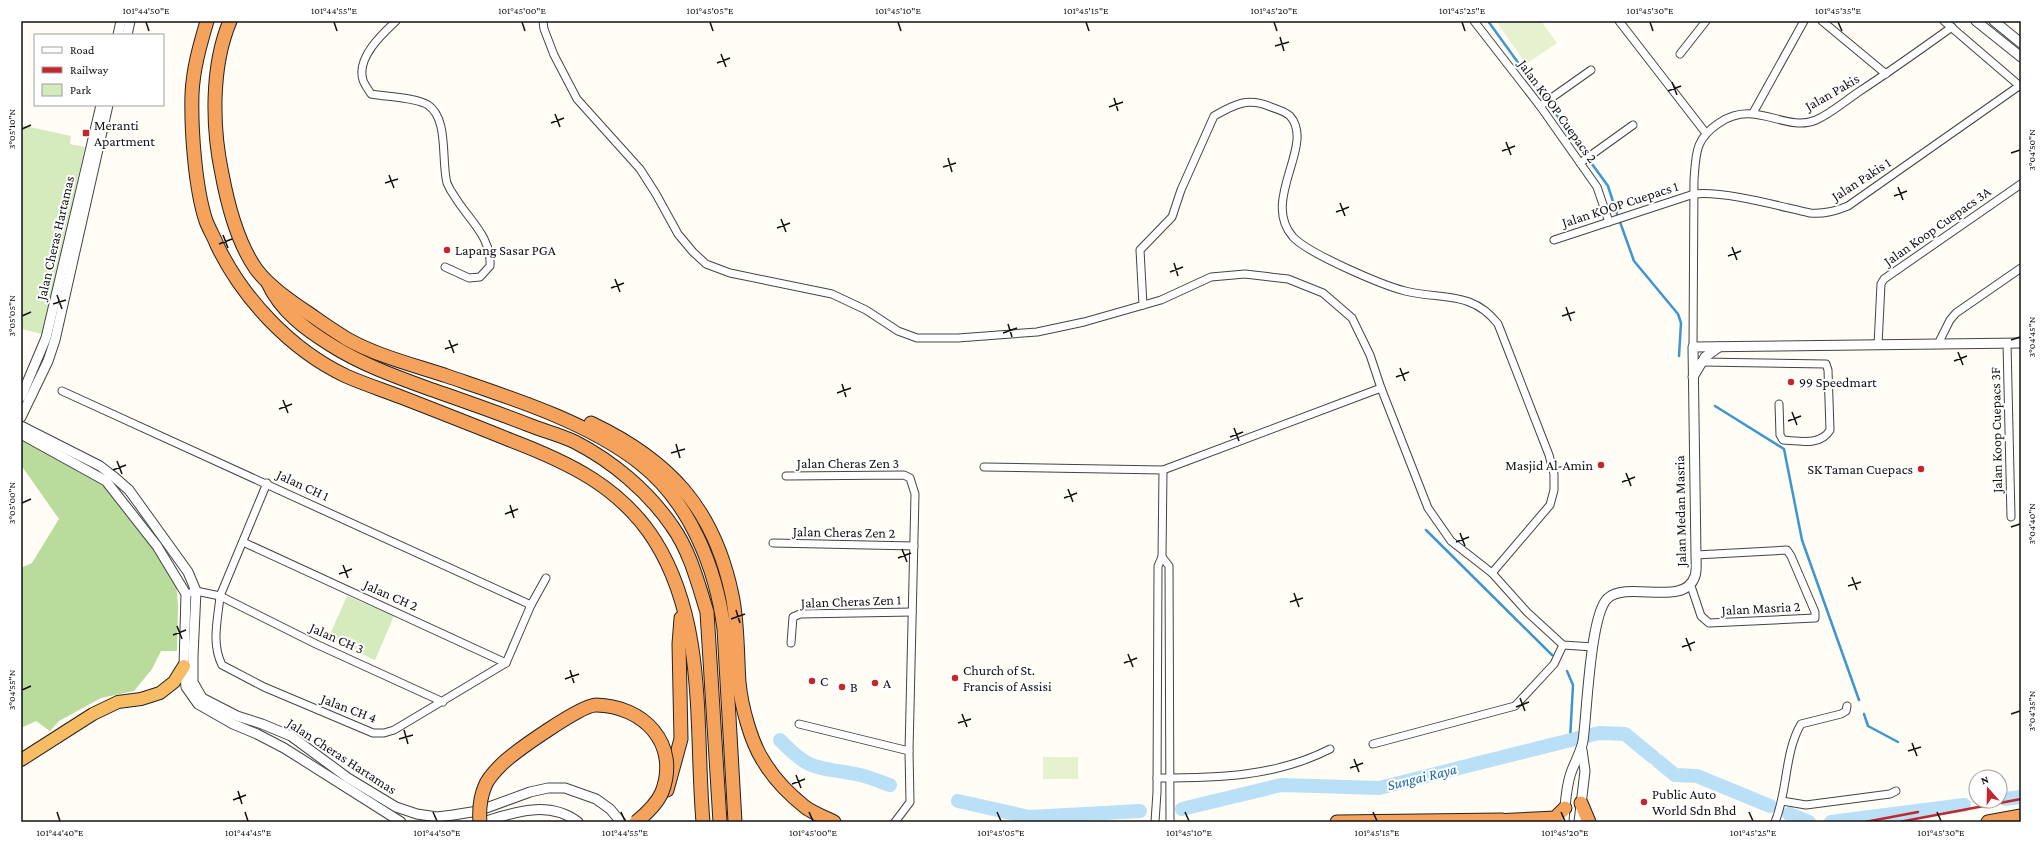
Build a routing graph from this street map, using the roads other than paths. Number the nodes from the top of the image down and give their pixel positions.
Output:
1 (122, 21) edge
2 (130, 21) edge
3 (207, 21) edge
4 (230, 21) edge
5 (396, 21) edge
6 (543, 21) edge
7 (1474, 21) edge
8 (1619, 21) edge
9 (1706, 21) edge
10 (1804, 21) edge
11 (1822, 21) edge
12 (1944, 21) edge
13 (1976, 21) edge
14 (1994, 21) edge
15 (1952, 27) junction
16 (118, 34) edge
17 (127, 34) edge
18 (2021, 42) edge
19 (1680, 54) dead end
20 (2021, 57) edge
21 (1591, 70) dead end
22 (1886, 74) junction
23 (2020, 87) edge
24 (101, 106) edge
25 (108, 106) edge
26 (1540, 106) junction
27 (1753, 113) junction
28 (1633, 125) dead end
29 (1705, 132) junction
30 (1580, 163) junction
31 (2021, 184) edge
32 (1694, 194) junction
33 (1609, 222) junction
34 (75, 237) junction
35 (1554, 240) dead end
36 (445, 267) dead end
37 (2021, 268) edge
38 (267, 282) junction
39 (1143, 305) junction
40 (2021, 342) edge
41 (2007, 343) junction
42 (1938, 344) junction
43 (1878, 345) junction
44 (1692, 347) junction
45 (1719, 347) junction
46 (1701, 362) junction
47 (34, 379) junction
48 (1692, 380) junction
49 (1381, 388) junction
50 (62, 391) dead end
51 (21, 396) edge
52 (1779, 404) dead end
53 (531, 407) junction
54 (21, 417) edge
55 (21, 426) edge
56 (21, 434) edge
57 (984, 467) dead end
58 (1163, 470) junction
59 (786, 476) dead end
60 (267, 483) junction
61 (2011, 517) dead end
62 (243, 542) junction
63 (773, 543) dead end
64 (914, 546) junction
65 (1696, 555) junction
66 (1162, 557) junction
67 (1492, 573) junction
68 (546, 578) dead end
69 (1690, 583) junction
70 (196, 591) junction
71 (186, 594) junction
72 (220, 596) junction
73 (682, 603) junction
74 (532, 605) junction
75 (912, 612) junction
76 (791, 643) dead end
77 (1563, 645) junction
78 (1593, 647) junction
79 (506, 663) junction
80 (184, 666) junction
81 (443, 702) junction
82 (1847, 706) dead end
83 (798, 724) dead end
84 (1373, 744) dead end
85 (1582, 745) junction
86 (307, 748) junction
87 (1330, 749) dead end
88 (909, 750) junction
89 (21, 760) edge
90 (328, 777) junction
91 (1157, 778) junction
92 (1169, 778) junction
93 (1896, 791) dead end
94 (1782, 801) junction
95 (1581, 803) junction
96 (1565, 808) junction
97 (1779, 813) junction
98 (2021, 816) edge
99 (1496, 821) edge
100 (401, 822) edge
101 (482, 822) edge
102 (578, 822) edge
103 (621, 822) edge
104 (636, 822) edge
105 (644, 822) edge
106 (703, 822) edge
107 (720, 822) edge
108 (735, 822) edge
109 (834, 822) edge
110 (895, 822) edge
111 (1155, 822) edge
112 (1170, 822) edge
113 (1336, 822) edge
114 (1564, 822) edge
115 (1579, 822) edge
116 (1589, 822) edge
117 (1776, 822) edge
118 (1780, 822) edge
119 (1988, 822) edge

1 - 16 street
2 - 17 street
3 - 73 highway
4 - 38 highway
5 - 36 street
6 - 39 street
7 - 26 street, Jalan KOOP Cuepacs 2
8 - 29 street
9 - 19 street
10 - 27 street
11 - 22 street
12 - 15 street
13 - 20 street
14 - 18 street
15 - 22 street, Jalan Pakis
15 - 23 street
21 - 26 street
22 - 27 street, Jalan Pakis
23 - 32 street, Jalan Pakis 1
24 - 34 street, Jalan Cheras Hartamas
25 - 34 street, Jalan Cheras Hartamas
26 - 30 street, Jalan KOOP Cuepacs 2
27 - 29 street, Jalan Pakis
28 - 30 street
29 - 32 street
30 - 33 street, Jalan KOOP Cuepacs 2
31 - 43 street, Jalan Koop Cuepacs 3A
32 - 33 street, Jalan KOOP Cuepacs 1
32 - 44 street, Jalan Medan Masria
33 - 35 street, Jalan KOOP Cuepacs 1
34 - 47 street, Jalan Cheras Hartamas
37 - 42 street
38 - 53 highway
38 - 107 highway
39 - 49 street
39 - 67 street
40 - 41 street
41 - 42 street
41 - 61 street, Jalan Koop Cuepacs 3F
42 - 43 street
43 - 45 street
44 - 45 street
44 - 48 street, Jalan Medan Masria
45 - 46 street
46 - 48 street
46 - 52 street
47 - 51 street, Jalan Cheras Hartamas
47 - 54 street, Jalan Cheras Hartamas
48 - 65 street, Jalan Medan Masria
49 - 58 street
49 - 67 street
50 - 60 street, Jalan CH 1
53 - 108 highway
53 - 109 highway
55 - 70 street, Jalan Cheras Hartamas
56 - 71 street
57 - 58 street
58 - 66 street
59 - 64 street, Jalan Cheras Zen 3
60 - 62 street, Jalan CH 4
60 - 74 street, Jalan CH 1
62 - 72 street, Jalan CH 4
62 - 79 street, Jalan CH 2
63 - 64 street, Jalan Cheras Zen 2
64 - 75 street
65 - 69 street, Jalan Medan Masria
65 - 69 street, Jalan Masria 2
66 - 91 street
66 - 92 street
67 - 77 street
68 - 74 street
69 - 78 street, Jalan Medan Masria
70 - 71 street
70 - 72 street, Jalan CH 3
70 - 86 street, Jalan Cheras Hartamas
71 - 80 street, Jalan Cheras Hartamas
72 - 81 street, Jalan CH 3
72 - 81 street, Jalan CH 4
73 - 105 highway
73 - 106 highway
74 - 79 street
75 - 76 street, Jalan Cheras Zen 1
75 - 88 street
77 - 78 street
77 - 84 street
78 - 85 street, Jalan Medan Masria
79 - 81 street, Jalan CH 4
80 - 89 highway
80 - 90 street, Jalan Cheras Hartamas
82 - 94 street
83 - 88 street
85 - 95 street, Jalan Medan Masria
85 - 96 street, Jalan Medan Masria
86 - 90 street
86 - 103 street, Jalan Cheras Hartamas
87 - 92 street
88 - 110 street
90 - 100 street, Jalan Cheras Hartamas
91 - 92 street
91 - 111 street
92 - 112 street
93 - 94 street
94 - 97 street
95 - 115 street, Jalan Medan Masria
95 - 116 highway
96 - 99 highway
96 - 114 street, Jalan Medan Masria
97 - 117 street
97 - 118 street
98 - 119 highway
99 - 113 highway
101 - 102 street
101 - 104 highway, bridge

